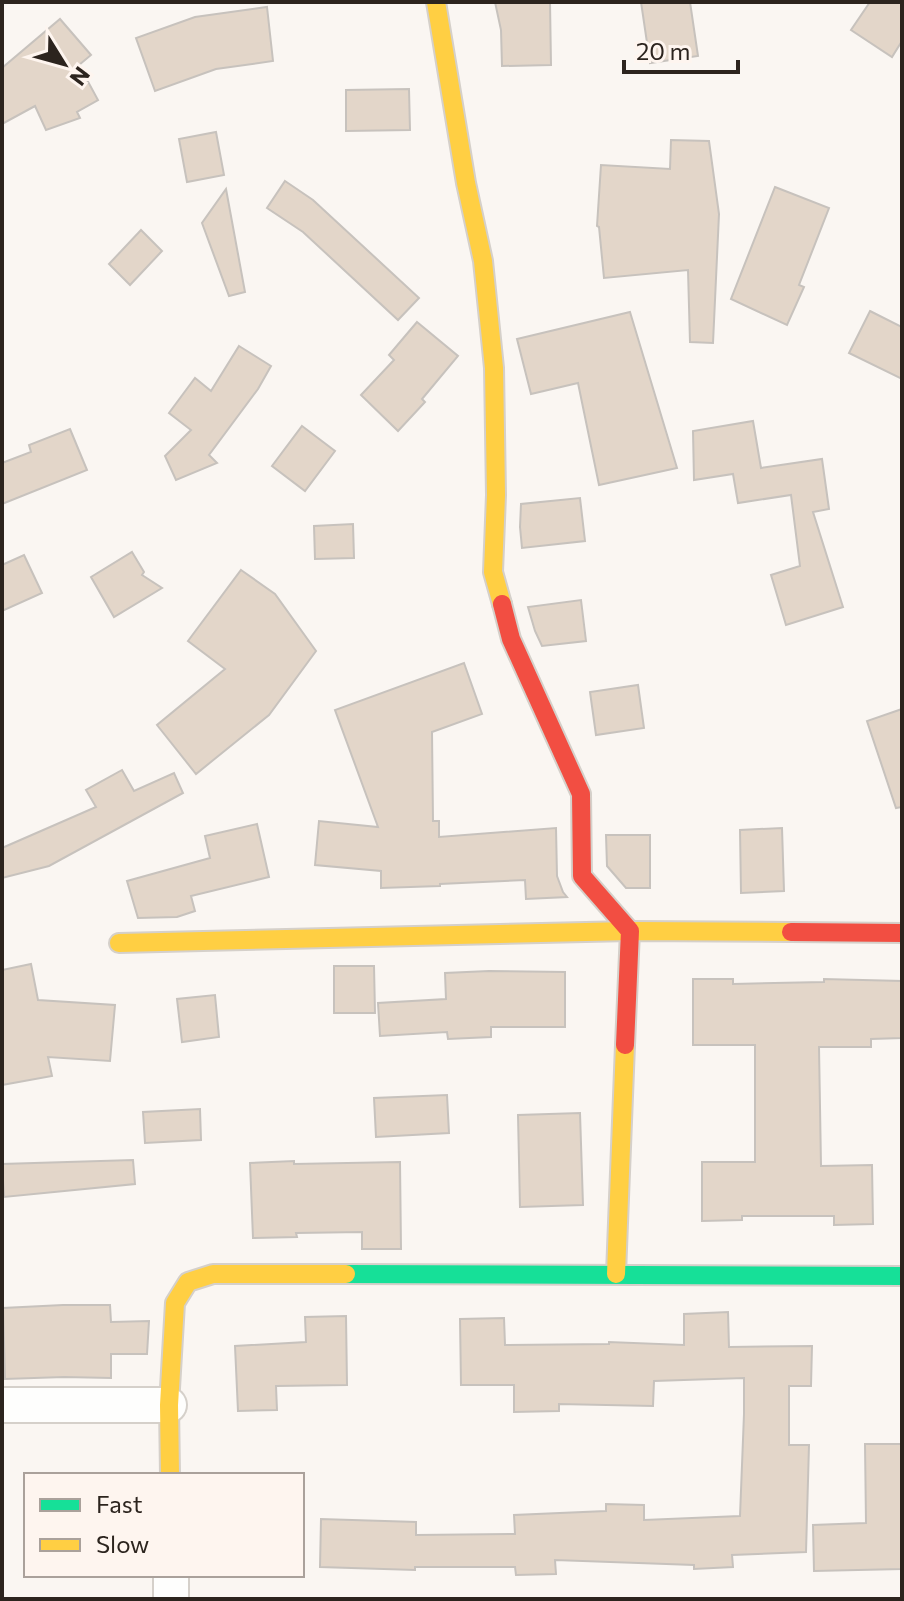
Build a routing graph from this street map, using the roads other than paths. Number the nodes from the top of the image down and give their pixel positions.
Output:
1 (436, 2) edge
2 (630, 931) junction
3 (902, 933) edge
4 (119, 943) dead end
5 (616, 1274) junction
6 (902, 1276) edge
7 (2, 1405) edge
8 (169, 1405) junction
9 (170, 1473) edge
10 (171, 1577) edge
11 (171, 1599) edge

1 - 2 street
2 - 3 street
2 - 4 street
2 - 5 street
5 - 6 street
5 - 8 street
7 - 8 street
8 - 9 street
10 - 11 street

